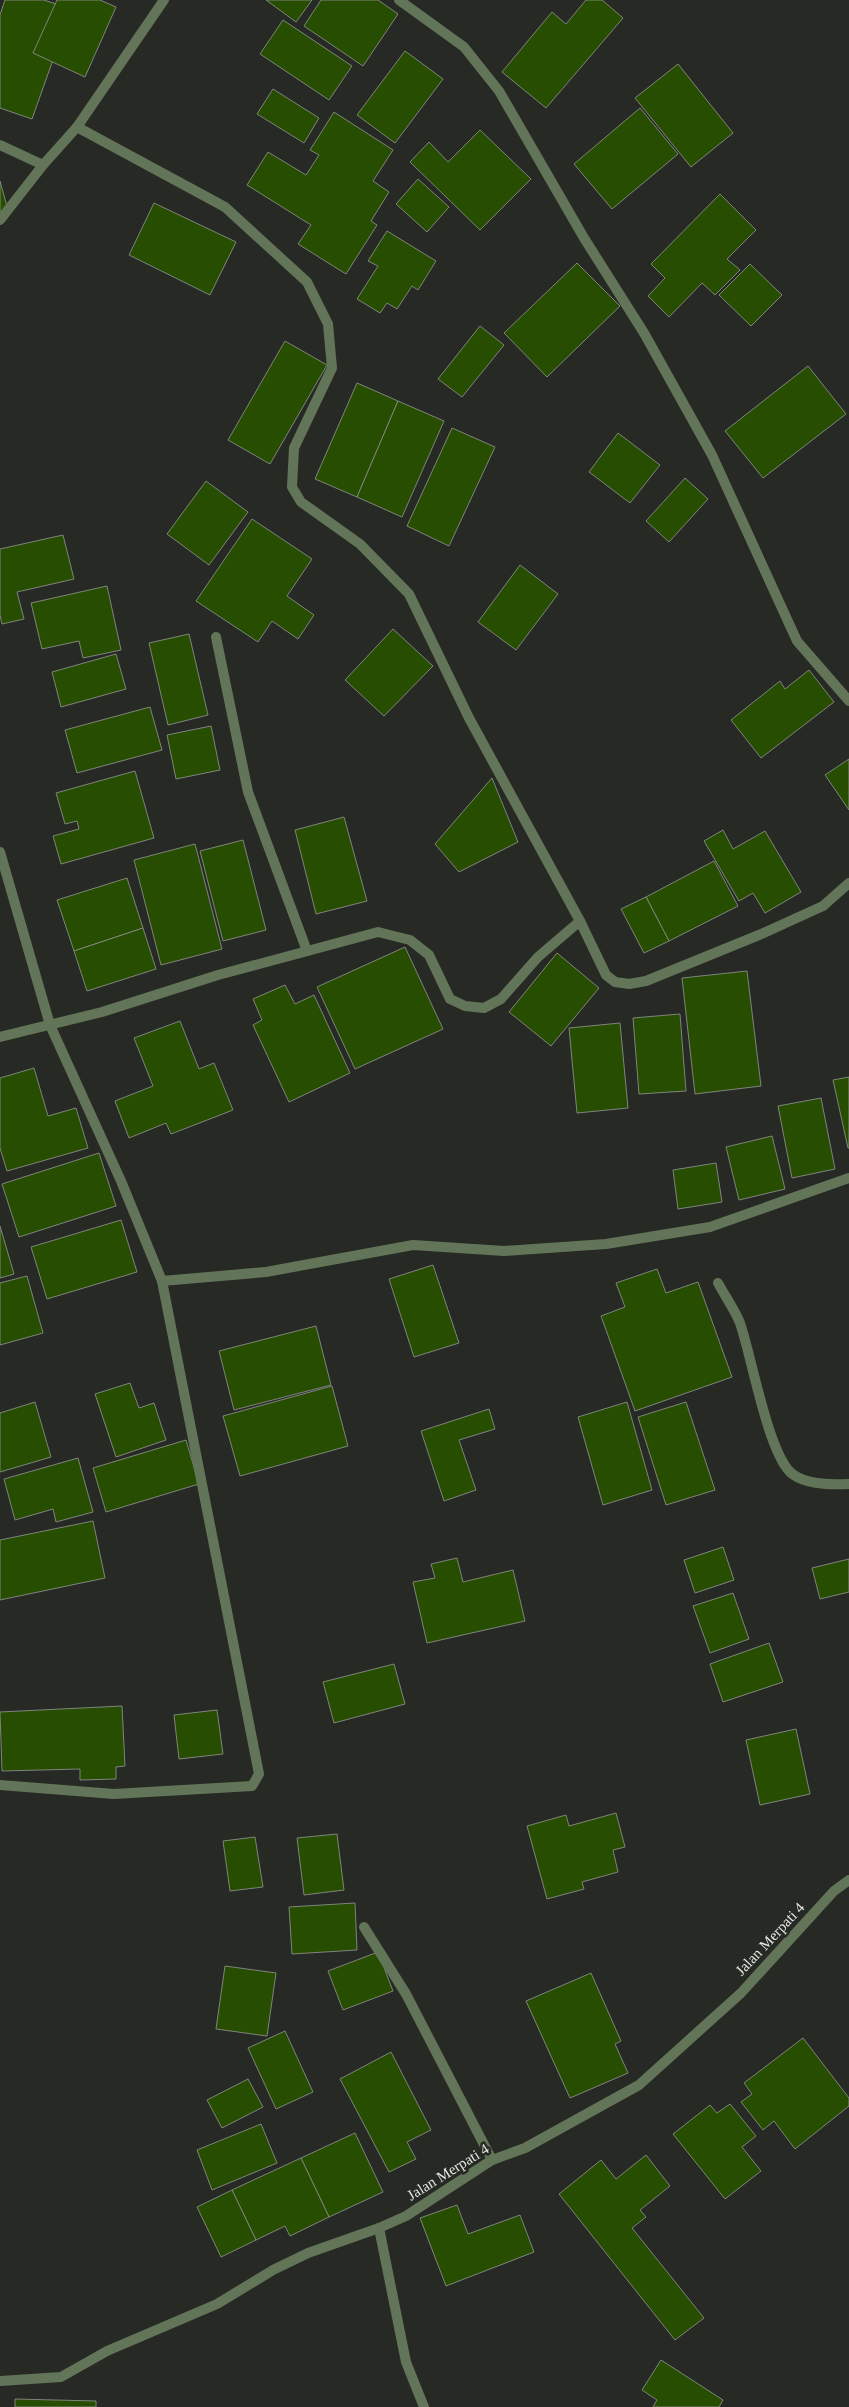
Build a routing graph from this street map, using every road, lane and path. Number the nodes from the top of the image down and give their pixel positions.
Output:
1 (164, 0) edge
2 (399, 0) edge
3 (77, 127) junction
4 (0, 144) edge
5 (43, 165) junction
6 (0, 220) edge
7 (216, 637) dead end
8 (849, 701) edge
9 (0, 852) edge
10 (849, 883) edge
11 (580, 921) junction
12 (307, 951) junction
13 (50, 1025) junction
14 (0, 1037) edge
15 (849, 1178) edge
16 (162, 1281) junction
17 (718, 1283) dead end
18 (849, 1484) edge
19 (0, 1785) edge
20 (849, 1880) edge
21 (364, 1927) dead end
22 (492, 2160) junction
23 (379, 2228) junction
24 (0, 2381) edge
25 (424, 2407) edge

1 - 3 street
2 - 8 street
3 - 5 street
3 - 11 street
4 - 5 street
5 - 6 street
7 - 12 street
9 - 13 street
10 - 11 street
11 - 12 street
12 - 13 street
13 - 14 street
13 - 16 street
15 - 16 street
16 - 19 street
17 - 18 street
20 - 22 street, Jalan Merpati 4
21 - 22 street
22 - 23 street, Jalan Merpati 4
23 - 24 street, Jalan Merpati 4
23 - 25 street

